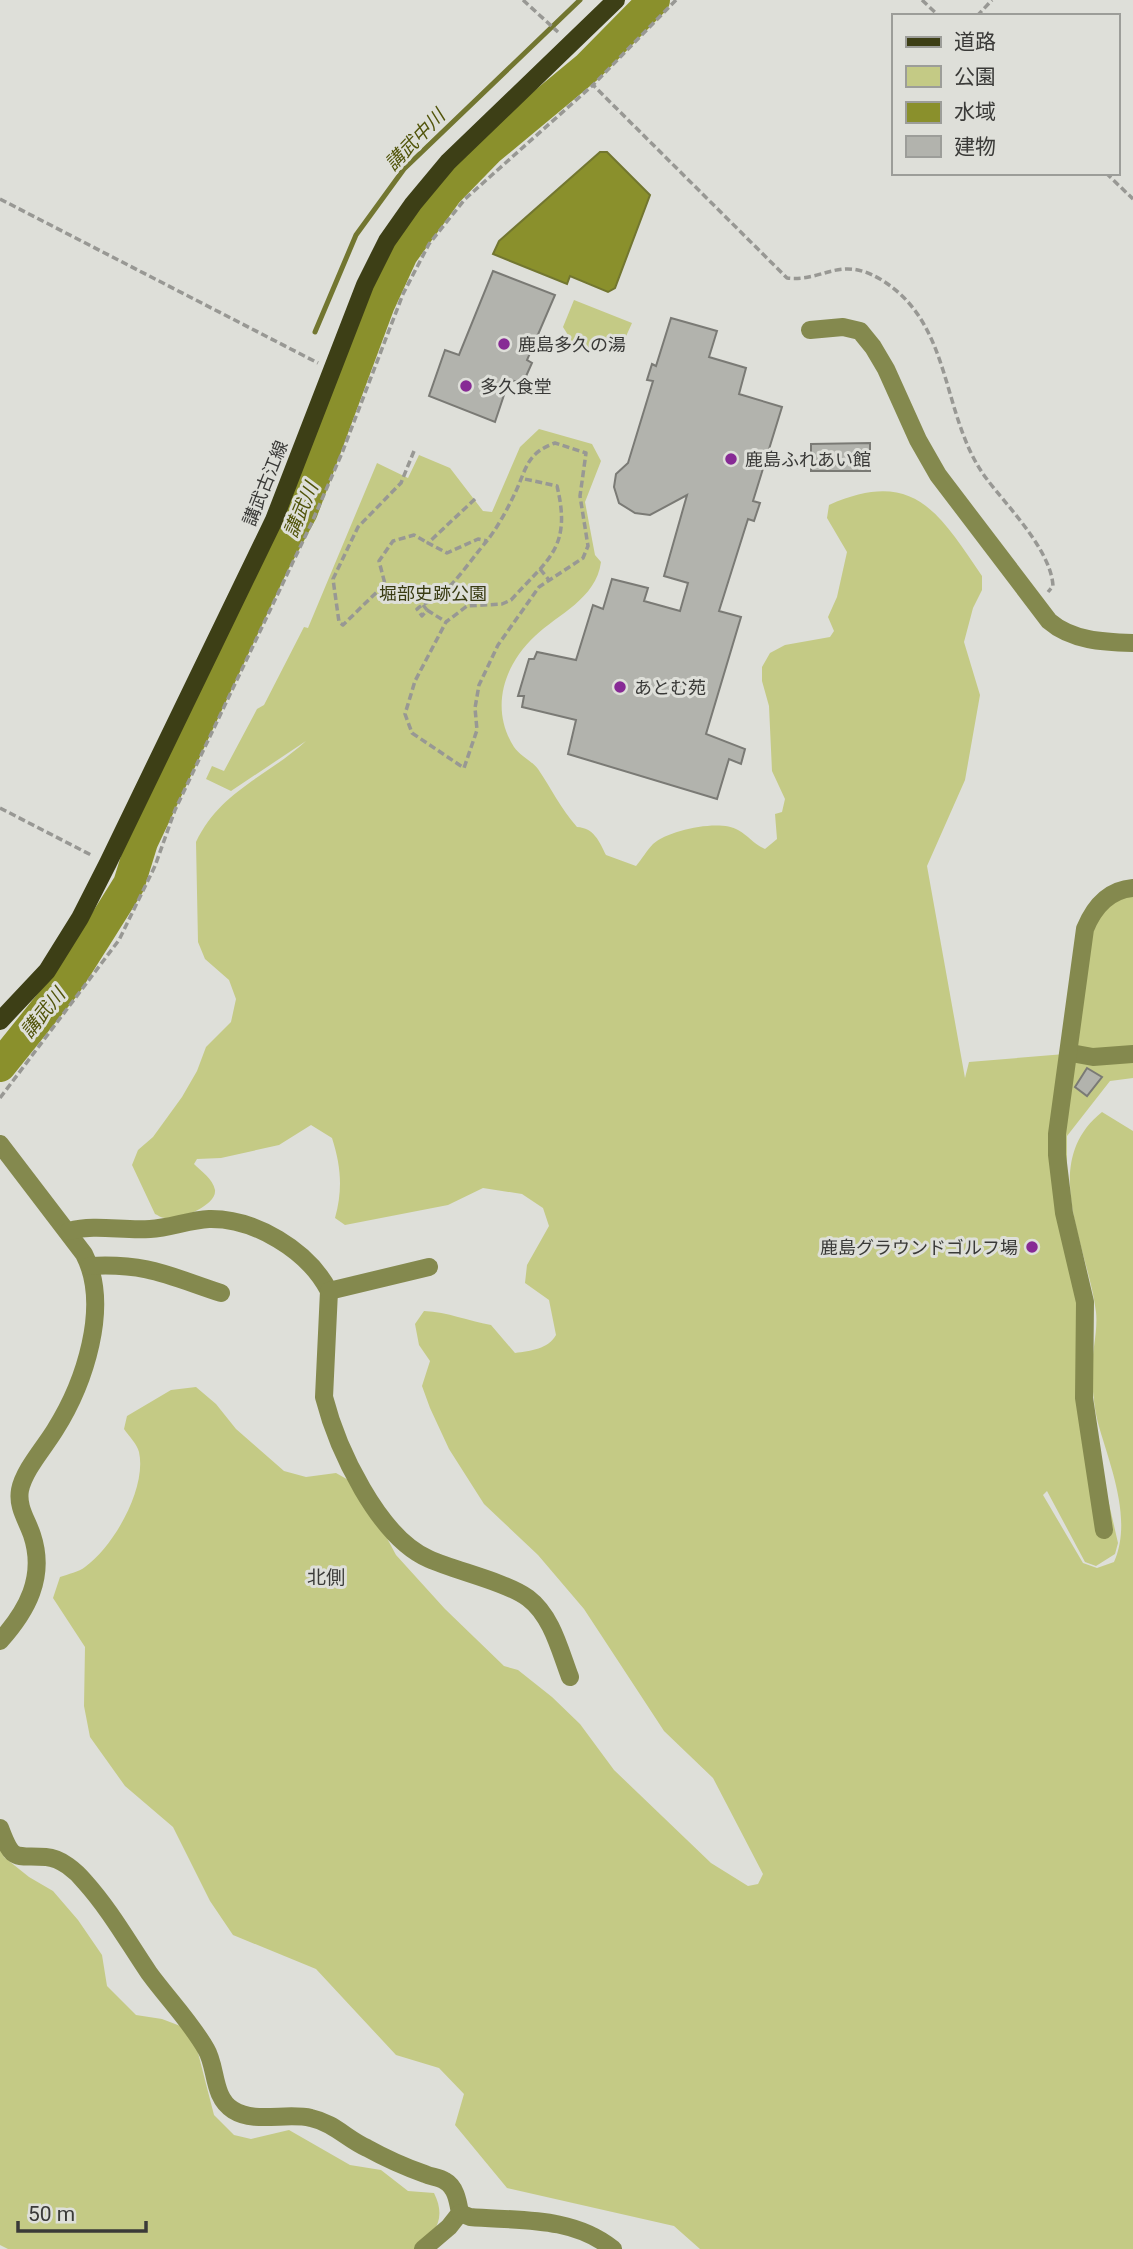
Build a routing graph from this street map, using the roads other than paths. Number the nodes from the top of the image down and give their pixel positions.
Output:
1 (616, 0) edge
2 (810, 330) dead end
3 (1133, 643) edge
4 (1133, 888) edge
5 (0, 1021) edge
6 (1070, 1053) junction
7 (1133, 1054) edge
8 (0, 1144) edge
9 (69, 1231) junction
10 (90, 1266) junction
11 (429, 1267) dead end
12 (329, 1291) junction
13 (221, 1293) dead end
14 (1104, 1530) dead end
15 (0, 1641) edge
16 (570, 1677) dead end
17 (0, 1828) edge
18 (460, 2213) junction
19 (423, 2249) edge
20 (613, 2249) edge

1 - 5 main road, 講武古江線
2 - 3 street
4 - 6 street
6 - 7 street
6 - 14 street
8 - 9 street
9 - 10 street
9 - 12 street
10 - 13 street
10 - 15 street
11 - 12 street
12 - 16 street
17 - 18 street
18 - 19 street
18 - 20 street

